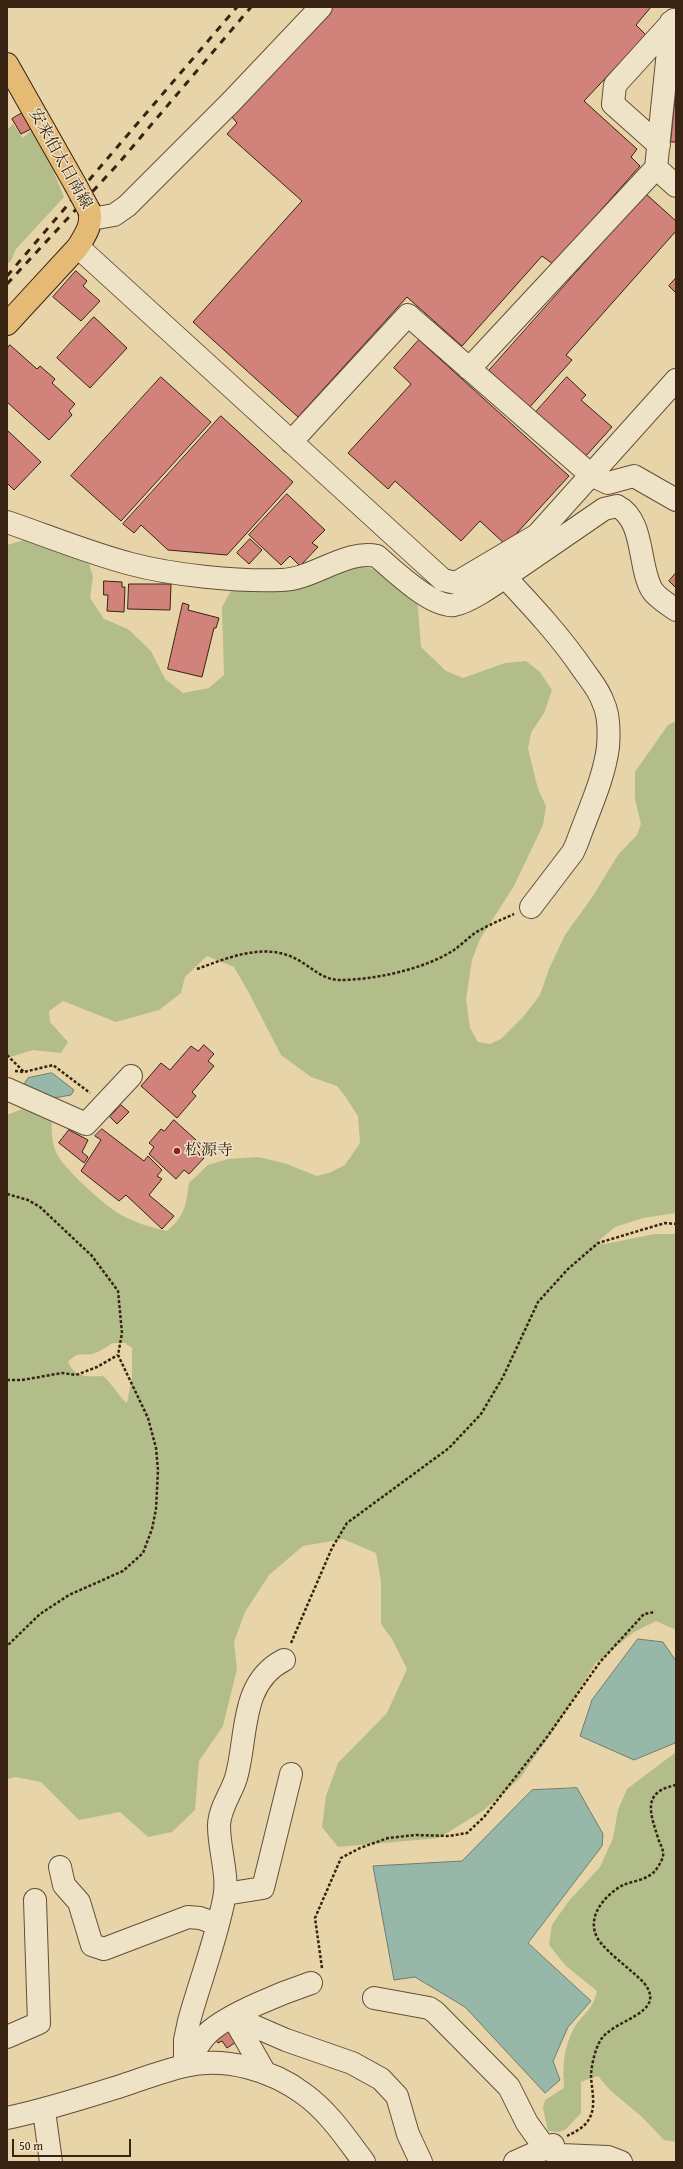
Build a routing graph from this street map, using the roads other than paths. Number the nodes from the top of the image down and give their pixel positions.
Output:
1 (321, 7) edge
2 (674, 20) edge
3 (7, 64) edge
4 (659, 145) junction
5 (656, 168) junction
6 (676, 186) edge
7 (90, 215) junction
8 (78, 247) junction
9 (7, 324) edge
10 (469, 369) junction
11 (676, 380) edge
12 (292, 442) junction
13 (591, 475) junction
14 (676, 500) edge
15 (7, 522) edge
16 (506, 577) junction
17 (676, 610) edge
18 (531, 907) road end
19 (131, 1076) dead end
20 (10, 1080) edge
21 (284, 1660) road end
22 (291, 1774) dead end
23 (60, 1867) dead end
24 (225, 1894) junction
25 (35, 1900) dead end
26 (217, 1924) junction
27 (311, 1983) road end
28 (374, 1998) dead end
29 (233, 2017) junction
30 (7, 2037) edge
31 (185, 2066) junction
32 (265, 2073) junction
33 (44, 2110) junction
34 (7, 2118) edge
35 (549, 2146) junction
36 (51, 2162) edge
37 (364, 2162) edge
38 (421, 2162) edge
39 (515, 2162) edge
40 (622, 2162) edge

1 - 7 street
2 - 4 street
2 - 4 street
3 - 7 main road, 安来伯太日南線, bridge
4 - 5 street
5 - 6 street
5 - 10 street
7 - 8 main road, 安来伯太日南線
8 - 9 main road, 安来伯太日南線
8 - 12 street
10 - 12 street
10 - 13 street
11 - 13 street
12 - 13 street
13 - 14 street
15 - 16 street
16 - 17 street
16 - 18 street
19 - 20 street
21 - 24 street
22 - 24 street
23 - 26 street
24 - 26 street
25 - 30 street
26 - 31 street
27 - 29 street
28 - 35 street
29 - 31 street
29 - 32 street
29 - 38 street
31 - 32 street
31 - 33 street
32 - 37 street
33 - 34 street
33 - 36 street
35 - 39 street
35 - 40 street

